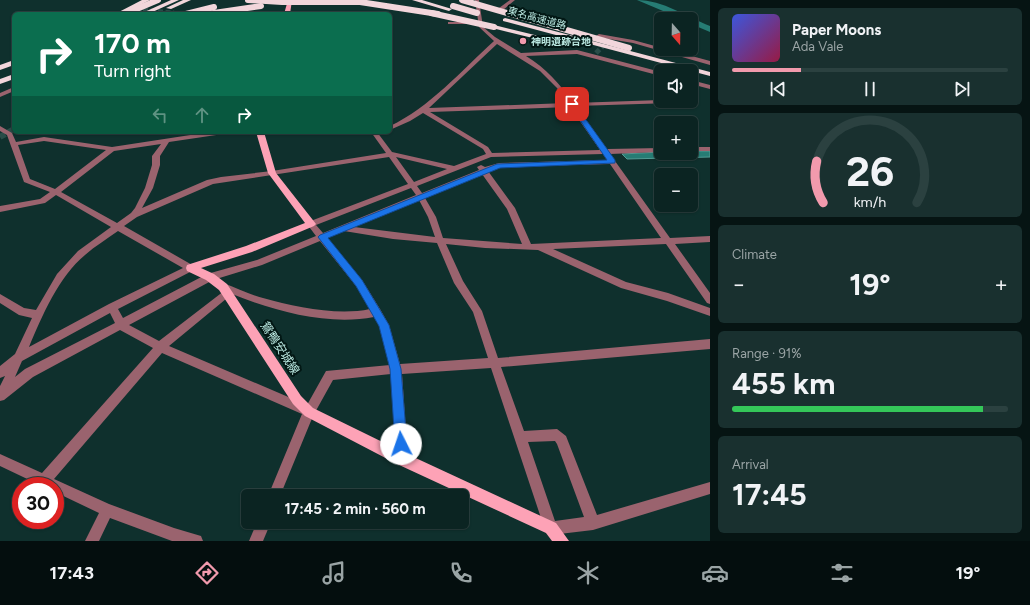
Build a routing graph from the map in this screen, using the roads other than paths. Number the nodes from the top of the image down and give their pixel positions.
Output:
1 (147, 0) edge
2 (158, 0) edge
3 (176, 0) edge
4 (188, 0) edge
5 (248, 0) edge
6 (257, 0) edge
7 (290, 0) edge
8 (304, 0) edge
9 (415, 0) edge
10 (429, 0) edge
11 (462, 0) edge
12 (468, 0) edge
13 (513, 0) edge
14 (477, 1) edge
15 (366, 2) edge
16 (452, 5) edge
17 (132, 9) junction
18 (501, 9) junction
19 (123, 12) edge
20 (124, 12) edge
21 (130, 12) edge
22 (143, 12) edge
23 (161, 12) edge
24 (194, 12) edge
25 (221, 12) edge
26 (287, 12) edge
27 (438, 14) junction
28 (483, 14) dead end
29 (500, 22) junction
30 (450, 23) dead end
31 (480, 23) junction
32 (564, 30) junction
33 (497, 41) junction
34 (554, 41) dead end
35 (567, 45) dead end
36 (520, 55) junction
37 (12, 62) edge
38 (710, 63) edge
39 (654, 64) edge
40 (0, 67) edge
41 (654, 67) edge
42 (710, 68) edge
43 (12, 71) edge
44 (654, 72) edge
45 (710, 74) edge
46 (0, 76) edge
47 (698, 77) edge
48 (710, 80) edge
49 (698, 84) edge
50 (8, 86) edge
51 (710, 87) edge
52 (0, 95) edge
53 (654, 102) edge
54 (572, 104) junction
55 (423, 110) junction
56 (392, 127) edge
57 (0, 128) edge
58 (209, 134) edge
59 (261, 134) edge
60 (375, 134) edge
61 (167, 140) junction
62 (14, 144) junction
63 (112, 149) junction
64 (698, 149) edge
65 (710, 149) edge
66 (654, 150) edge
67 (605, 152) junction
68 (390, 154) junction
69 (490, 155) junction
70 (473, 161) junction
71 (612, 161) junction
72 (453, 169) junction
73 (485, 170) junction
74 (272, 173) junction
75 (414, 186) junction
76 (56, 192) junction
77 (421, 196) junction
78 (0, 209) edge
79 (134, 215) junction
80 (312, 225) junction
81 (118, 226) junction
82 (345, 228) junction
83 (322, 236) junction
84 (710, 239) edge
85 (440, 240) junction
86 (668, 241) junction
87 (538, 246) junction
88 (528, 247) junction
89 (193, 269) junction
90 (209, 277) junction
91 (225, 291) junction
92 (0, 298) edge
93 (710, 300) edge
94 (112, 307) junction
95 (376, 312) junction
96 (710, 312) edge
97 (38, 315) junction
98 (121, 324) junction
99 (710, 344) edge
100 (160, 346) junction
101 (16, 362) junction
102 (493, 363) junction
103 (396, 369) junction
104 (0, 373) edge
105 (0, 396) edge
106 (309, 412) junction
107 (519, 437) junction
108 (402, 459) junction
109 (0, 460) edge
110 (38, 477) edge
111 (48, 477) edge
112 (710, 488) edge
113 (64, 489) edge
114 (277, 489) edge
115 (107, 510) junction
116 (593, 523) junction
117 (551, 528) junction
118 (261, 529) edge
119 (173, 538) edge
120 (92, 541) edge
121 (196, 541) edge
122 (256, 541) edge
123 (561, 541) edge

1 - 17 street
1 - 19 highway
2 - 21 highway, bridge
3 - 22 highway
4 - 23 highway
5 - 27 highway, bridge
6 - 24 highway, bridge
7 - 26 main road
8 - 25 highway, bridge
9 - 16 highway, 東名高速道路
10 - 16 highway, 東名高速道路
11 - 32 highway, bridge
12 - 14 street
13 - 18 street
14 - 18 street
14 - 31 street
15 - 27 highway, bridge
16 - 28 highway, 東名高速道路, bridge
16 - 29 highway, 東名高速道路
16 - 32 highway, bridge
17 - 20 street
17 - 22 street
18 - 38 street
27 - 29 highway, bridge
29 - 34 highway
29 - 39 highway, 東名高速道路
29 - 45 highway, 東名高速道路
30 - 31 street
31 - 33 street
32 - 42 highway, bridge
33 - 36 street
33 - 55 street
35 - 41 highway
36 - 44 street
36 - 54 street
37 - 40 highway
43 - 46 highway
47 - 48 highway
49 - 51 street
50 - 52 street
53 - 54 street
54 - 55 street
54 - 67 street
55 - 56 street
55 - 69 street
57 - 62 street
58 - 61 street
59 - 74 main road
60 - 68 street
61 - 63 street
61 - 79 street
62 - 63 street
62 - 76 street
63 - 76 street
64 - 65 street
66 - 67 street
67 - 69 street
67 - 71 street
68 - 72 street
68 - 74 street
68 - 75 street
69 - 70 street
70 - 72 street
70 - 73 street
71 - 73 street
71 - 86 street
72 - 75 street
73 - 77 street
73 - 88 street
74 - 79 street
74 - 80 main road
75 - 77 street
75 - 80 street
76 - 78 street
76 - 81 street
77 - 82 street
77 - 85 street
79 - 81 street
80 - 83 street
80 - 89 main road
81 - 89 street
81 - 97 street
82 - 83 street
82 - 85 street
83 - 90 street
83 - 95 street
84 - 86 street
85 - 88 street
85 - 102 street
86 - 87 street
86 - 93 street
87 - 88 street
87 - 96 street
89 - 90 main road, 鴛鴨安城線
89 - 94 street
90 - 91 main road, 鴛鴨安城線
90 - 98 street
91 - 95 street
91 - 100 street
91 - 106 main road, 鴛鴨安城線
92 - 97 street
94 - 98 street
94 - 101 street
95 - 103 street
97 - 101 street
98 - 100 street
98 - 105 street
99 - 102 street
100 - 106 street
100 - 111 street
101 - 104 street
101 - 105 street
102 - 103 street
102 - 107 street
103 - 106 street
103 - 108 street
106 - 108 main road, 鴛鴨安城線
106 - 114 street
107 - 116 street
107 - 117 street
108 - 117 main road, 鴛鴨安城線
109 - 110 street
112 - 116 street
113 - 115 street
115 - 119 street
115 - 120 street
116 - 117 street
117 - 123 main road, 鴛鴨安城線
118 - 122 street
119 - 121 street

